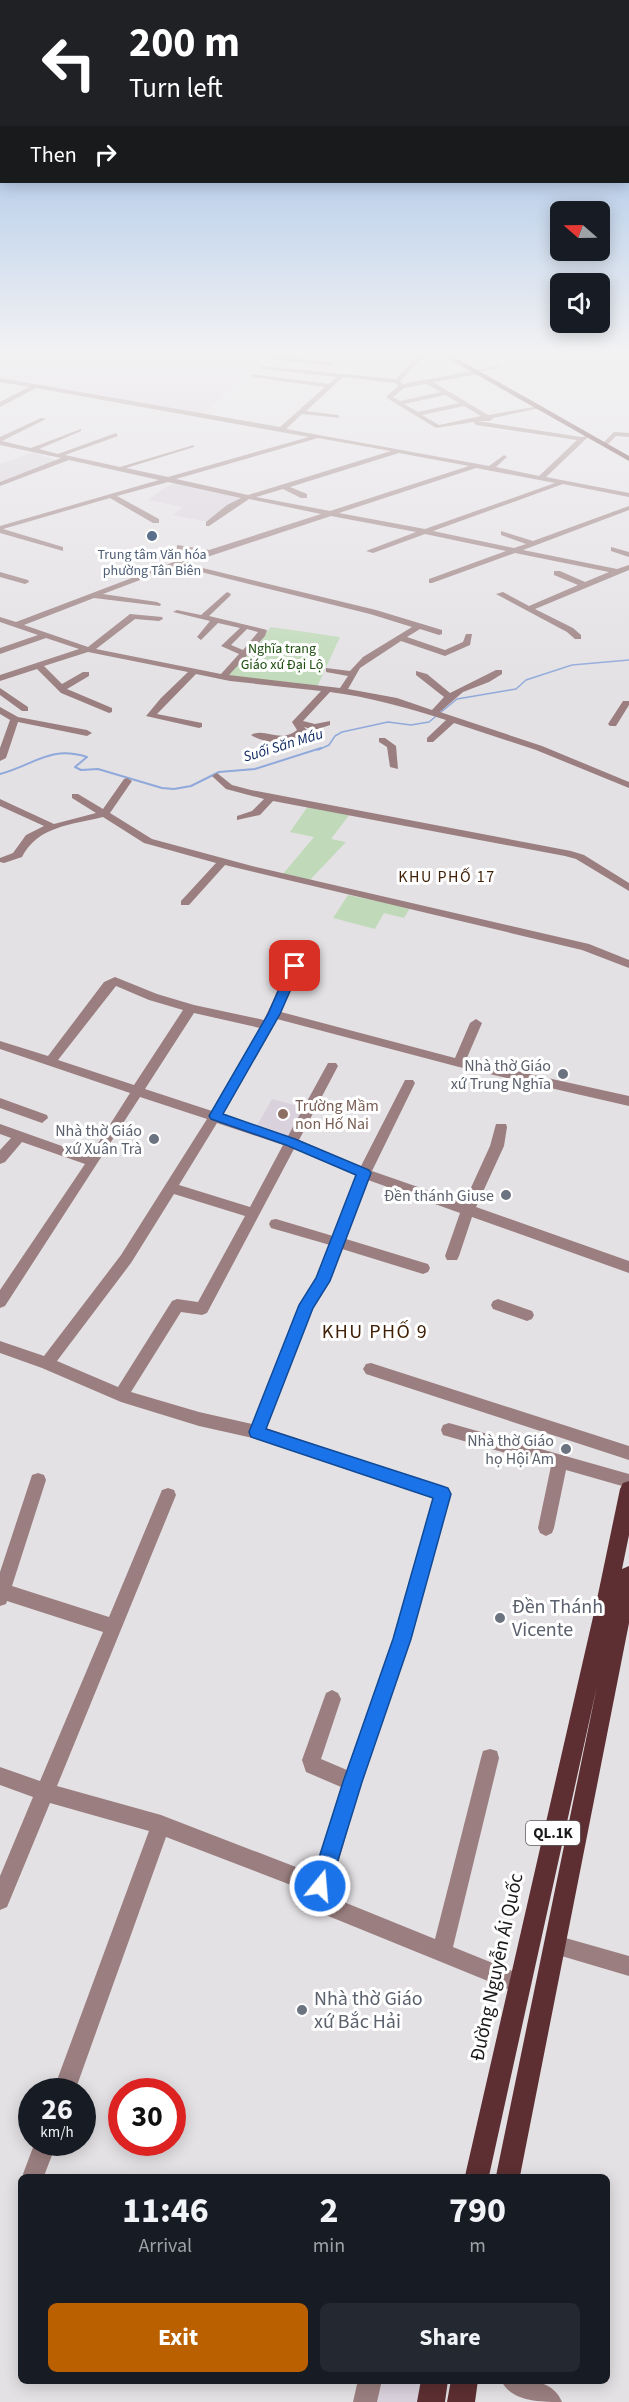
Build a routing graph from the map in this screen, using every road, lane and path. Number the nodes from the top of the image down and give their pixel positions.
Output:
1 (44, 467) edge
2 (117, 467) edge
3 (124, 467) edge
4 (208, 467) edge
5 (345, 467) edge
6 (474, 467) edge
7 (482, 467) edge
8 (554, 467) edge
9 (121, 468) junction
10 (490, 469) joint
11 (161, 471) dead end
12 (151, 474) junction
13 (170, 478) junction
14 (541, 478) junction
15 (564, 482) junction
16 (0, 484) edge
17 (283, 486) junction
18 (629, 495) edge
19 (111, 496) junction
20 (304, 496) dead end
21 (248, 497) junction
22 (629, 508) edge
23 (331, 512) junction
24 (156, 521) dead end
25 (209, 524) dead end
26 (0, 530) edge
27 (423, 531) junction
28 (504, 532) dead end
29 (534, 544) junction
30 (180, 547) dead end
31 (60, 549) dead end
32 (614, 549) dead end
33 (515, 550) junction
34 (132, 551) dead end
35 (370, 551) dead end
36 (211, 553) junction
37 (629, 555) edge
38 (180, 563) junction
39 (629, 567) edge
40 (618, 572) junction
41 (557, 573) dead end
42 (0, 574) edge
43 (432, 581) dead end
44 (25, 582) dead end
45 (586, 585) junction
46 (227, 594) dead end
47 (500, 594) dead end
48 (95, 596) junction
49 (157, 604) dead end
50 (530, 608) junction
51 (393, 610) dead end
52 (177, 612) dead end
53 (385, 616) junction
54 (203, 617) junction
55 (159, 619) dead end
56 (1, 620) edge
57 (216, 620) junction
58 (15, 625) junction
59 (246, 626) junction
60 (420, 626) junction
61 (439, 632) dead end
62 (44, 636) junction
63 (469, 636) dead end
64 (201, 637) dead end
65 (578, 637) dead end
66 (400, 638) junction
67 (87, 650) junction
68 (0, 651) edge
69 (245, 653) junction
70 (39, 666) junction
71 (329, 670) dead end
72 (194, 671) junction
73 (499, 672) dead end
74 (419, 673) dead end
75 (353, 674) junction
76 (86, 675) dead end
77 (223, 677) junction
78 (0, 678) edge
79 (60, 688) junction
80 (327, 690) junction
81 (0, 691) edge
82 (343, 691) junction
83 (449, 696) junction
84 (626, 703) dead end
85 (25, 709) dead end
86 (0, 710) edge
87 (109, 710) dead end
88 (438, 714) junction
89 (15, 718) junction
90 (453, 719) junction
91 (298, 722) junction
92 (327, 723) dead end
93 (613, 724) dead end
94 (199, 725) dead end
95 (87, 733) dead end
96 (256, 735) dead end
97 (382, 740) dead end
98 (430, 740) dead end
99 (1, 758) edge
100 (395, 767) dead end
101 (217, 776) dead end
102 (127, 781) dead end
103 (629, 785) edge
104 (75, 796) dead end
105 (270, 798) junction
106 (0, 802) edge
107 (104, 814) junction
108 (241, 818) dead end
109 (52, 827) junction
110 (7, 847) dead end
111 (20, 848) junction
112 (4, 860) dead end
113 (222, 862) junction
114 (629, 888) edge
115 (185, 903) dead end
116 (629, 964) edge
117 (295, 966) dead end
118 (193, 1009) junction
119 (270, 1019) junction
120 (476, 1023) dead end
121 (0, 1044) edge
122 (50, 1062) junction
123 (459, 1063) junction
124 (332, 1066) dead end
125 (409, 1083) dead end
126 (137, 1090) junction
127 (629, 1101) edge
128 (0, 1102) edge
129 (215, 1116) junction
130 (42, 1118) dead end
131 (501, 1127) dead end
132 (0, 1130) edge
133 (20, 1136) junction
134 (290, 1142) junction
135 (0, 1159) edge
136 (93, 1162) junction
137 (364, 1173) junction
138 (171, 1188) junction
139 (468, 1210) junction
140 (253, 1213) junction
141 (276, 1224) dead end
142 (337, 1244) junction
143 (452, 1256) dead end
144 (629, 1267) edge
145 (423, 1268) dead end
146 (0, 1302) edge
147 (498, 1305) dead end
148 (527, 1316) dead end
149 (0, 1347) edge
150 (47, 1363) junction
151 (371, 1370) dead end
152 (121, 1395) junction
153 (449, 1430) dead end
154 (257, 1432) junction
155 (629, 1453) edge
156 (560, 1462) junction
157 (38, 1480) dead end
158 (629, 1481) edge
159 (629, 1489) edge
160 (168, 1495) dead end
161 (546, 1528) dead end
162 (629, 1575) edge
163 (1, 1593) edge
164 (114, 1627) junction
165 (332, 1698) dead end
166 (490, 1758) dead end
167 (0, 1776) edge
168 (352, 1782) junction
169 (46, 1792) junction
170 (161, 1825) junction
171 (320, 1886) junction
172 (0, 1900) edge
173 (555, 1945) junction
174 (442, 1951) junction
175 (629, 1966) edge
176 (520, 1984) junction
177 (545, 1994) junction
178 (69, 2078) edge
179 (41, 2156) edge
180 (34, 2174) dead end
181 (477, 2174) edge
182 (507, 2174) edge
183 (369, 2384) edge
184 (434, 2384) edge
185 (464, 2384) edge
186 (520, 2384) edge
187 (365, 2402) edge
188 (431, 2402) edge
189 (461, 2402) edge
190 (550, 2402) edge

1 - 16 street
2 - 9 street
3 - 9 street
4 - 13 street
5 - 17 street
6 - 23 street
7 - 10 street
8 - 14 street
9 - 12 street
10 - 14 street
11 - 12 street
12 - 13 street
13 - 19 street
13 - 21 street
14 - 15 street
15 - 18 street
15 - 27 street
17 - 20 street
17 - 21 street
19 - 24 street
19 - 26 street
21 - 23 street
21 - 25 street
22 - 29 street
23 - 27 street
23 - 36 street
26 - 31 street
27 - 33 street
27 - 35 street
28 - 29 street
29 - 33 street
30 - 36 street
32 - 37 street
33 - 40 street
33 - 43 street
34 - 38 street
36 - 38 street
38 - 48 street
38 - 53 street
39 - 40 street
40 - 45 street
41 - 45 street
42 - 44 street
45 - 50 street
46 - 54 street
47 - 50 street
48 - 49 street
48 - 58 street
50 - 65 street
51 - 53 street
52 - 54 street
53 - 60 street
54 - 57 street
55 - 67 street
56 - 58 street
57 - 59 street
57 - 64 street
58 - 62 street
59 - 69 street
59 - 69 street
60 - 61 street
60 - 66 street
62 - 67 street
62 - 68 street
63 - 66 street
66 - 75 street
67 - 70 street
67 - 72 street
69 - 77 street
70 - 78 street
70 - 79 street
71 - 75 street
72 - 77 street
72 - 94 street
73 - 83 street
74 - 83 street
75 - 82 street
76 - 79 street
77 - 80 street
79 - 87 street
80 - 82 street
80 - 91 street
81 - 85 street
82 - 88 street
83 - 88 street
84 - 93 street
86 - 89 street
88 - 90 street
89 - 95 street
89 - 99 street
90 - 98 street
90 - 103 street
91 - 92 street
91 - 96 street
97 - 100 street
101 - 105 street
102 - 107 street
104 - 107 street
105 - 108 street
105 - 114 street
106 - 109 street
107 - 109 street
107 - 113 street
109 - 111 street
110 - 111 street
111 - 112 street
113 - 115 street
113 - 116 street
117 - 119 street
118 - 119 street
118 - 122 street
118 - 126 street
119 - 123 street
119 - 129 street
120 - 123 street
121 - 122 street
122 - 126 street
123 - 127 street
124 - 134 street
125 - 137 street
126 - 129 street
126 - 136 street
128 - 130 street
129 - 134 street
129 - 138 street
131 - 139 street
132 - 133 street
133 - 135 street
133 - 136 street
134 - 137 street
134 - 140 street
136 - 146 street
137 - 139 street
137 - 142 street
138 - 140 street
138 - 150 street
139 - 143 street
139 - 144 street
140 - 152 street
141 - 142 street
142 - 145 street
142 - 154 street
147 - 148 street
149 - 150 street
150 - 152 street
151 - 155 street
152 - 154 street
153 - 156 street
154 - 168 street
156 - 158 street
156 - 161 street
157 - 163 street
159 - 176 main road, Đường Nguyễn Ái Quốc / QL.1K
160 - 164 street
162 - 173 main road, QL.1K
163 - 164 street
164 - 169 street
165 - 168 street
166 - 174 street
167 - 169 street
168 - 171 street
169 - 170 street
169 - 172 street
170 - 171 street
170 - 178 street
171 - 174 street
173 - 175 street
173 - 177 main road, QL.1K
174 - 176 street
176 - 177 main road
176 - 181 main road, Đường Nguyễn Ái Quốc / QL.1K
177 - 182 main road, QL.1K
179 - 180 street
183 - 187 street
184 - 188 main road
185 - 189 main road
186 - 190 street

